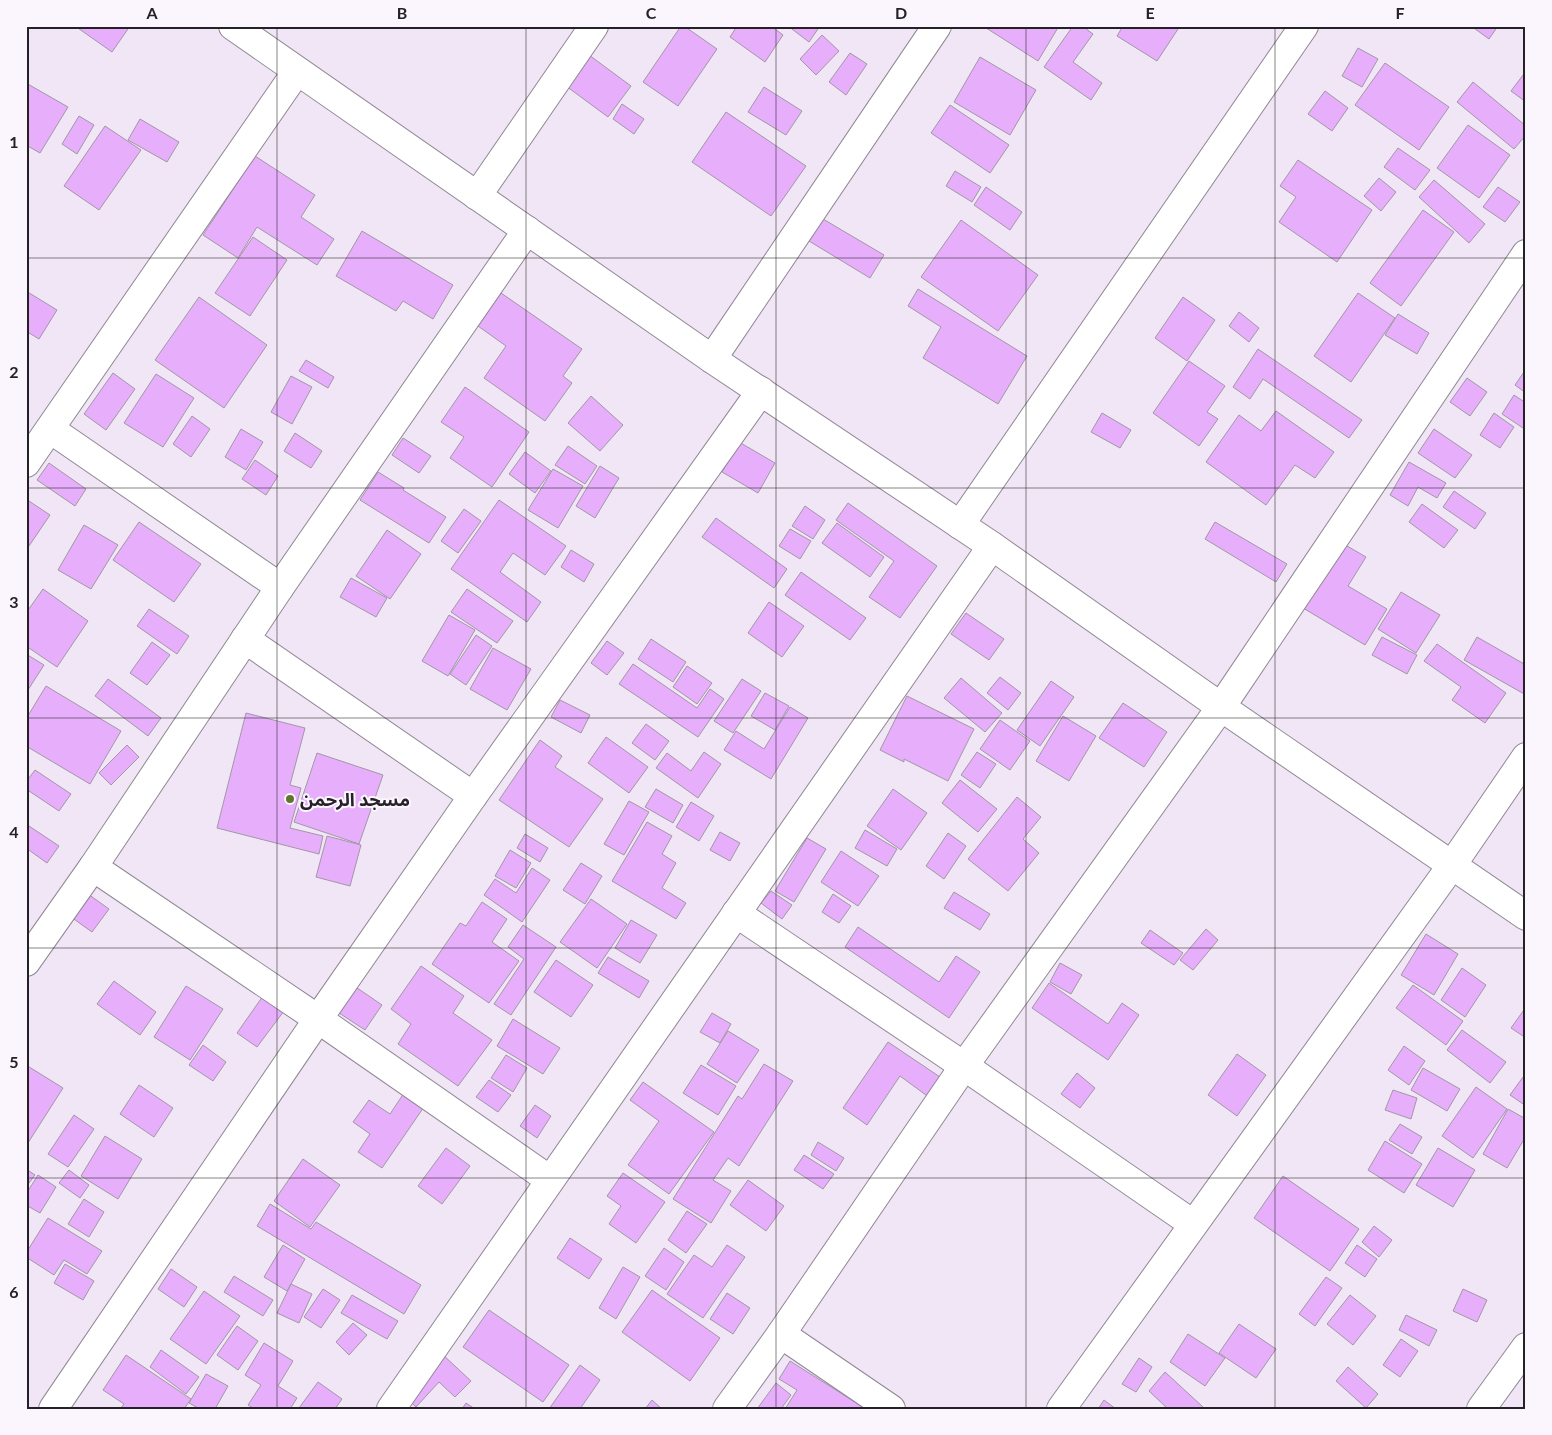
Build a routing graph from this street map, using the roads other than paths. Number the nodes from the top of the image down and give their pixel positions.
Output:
1 (233, 26) edge
2 (594, 26) edge
3 (937, 26) edge
4 (1304, 26) edge
5 (297, 71) junction
6 (477, 196) junction
7 (527, 230) junction
8 (1526, 254) edge
9 (712, 359) junction
10 (762, 391) junction
11 (50, 429) junction
12 (26, 464) edge
13 (960, 525) junction
14 (992, 546) junction
15 (280, 587) junction
16 (245, 639) junction
17 (1221, 707) junction
18 (1526, 757) edge
19 (473, 796) junction
20 (1452, 865) junction
21 (93, 868) junction
22 (736, 913) junction
23 (1526, 916) edge
24 (26, 962) edge
25 (318, 1019) junction
26 (964, 1066) junction
27 (550, 1180) junction
28 (1193, 1224) junction
29 (781, 1334) junction
30 (1526, 1347) edge
31 (53, 1409) edge
32 (392, 1409) edge
33 (727, 1409) edge
34 (891, 1409) edge
35 (1061, 1409) edge
36 (1481, 1409) edge

1 - 5 street
2 - 6 street
3 - 9 street
4 - 13 street
5 - 6 street
5 - 11 street
6 - 7 street
7 - 9 street
7 - 15 street
8 - 17 street
9 - 10 street
10 - 13 street
10 - 19 street
11 - 12 street
11 - 15 street
13 - 14 street
14 - 17 street
14 - 22 street
15 - 16 street
16 - 19 street
16 - 21 street
17 - 20 street
17 - 26 street
18 - 20 street
19 - 25 street
20 - 23 street
20 - 28 street
21 - 24 street
21 - 25 street
22 - 26 street
22 - 27 street
25 - 27 street
25 - 31 street
26 - 28 street
26 - 29 street
27 - 32 street
28 - 35 street
29 - 33 street
29 - 34 street
30 - 36 street

